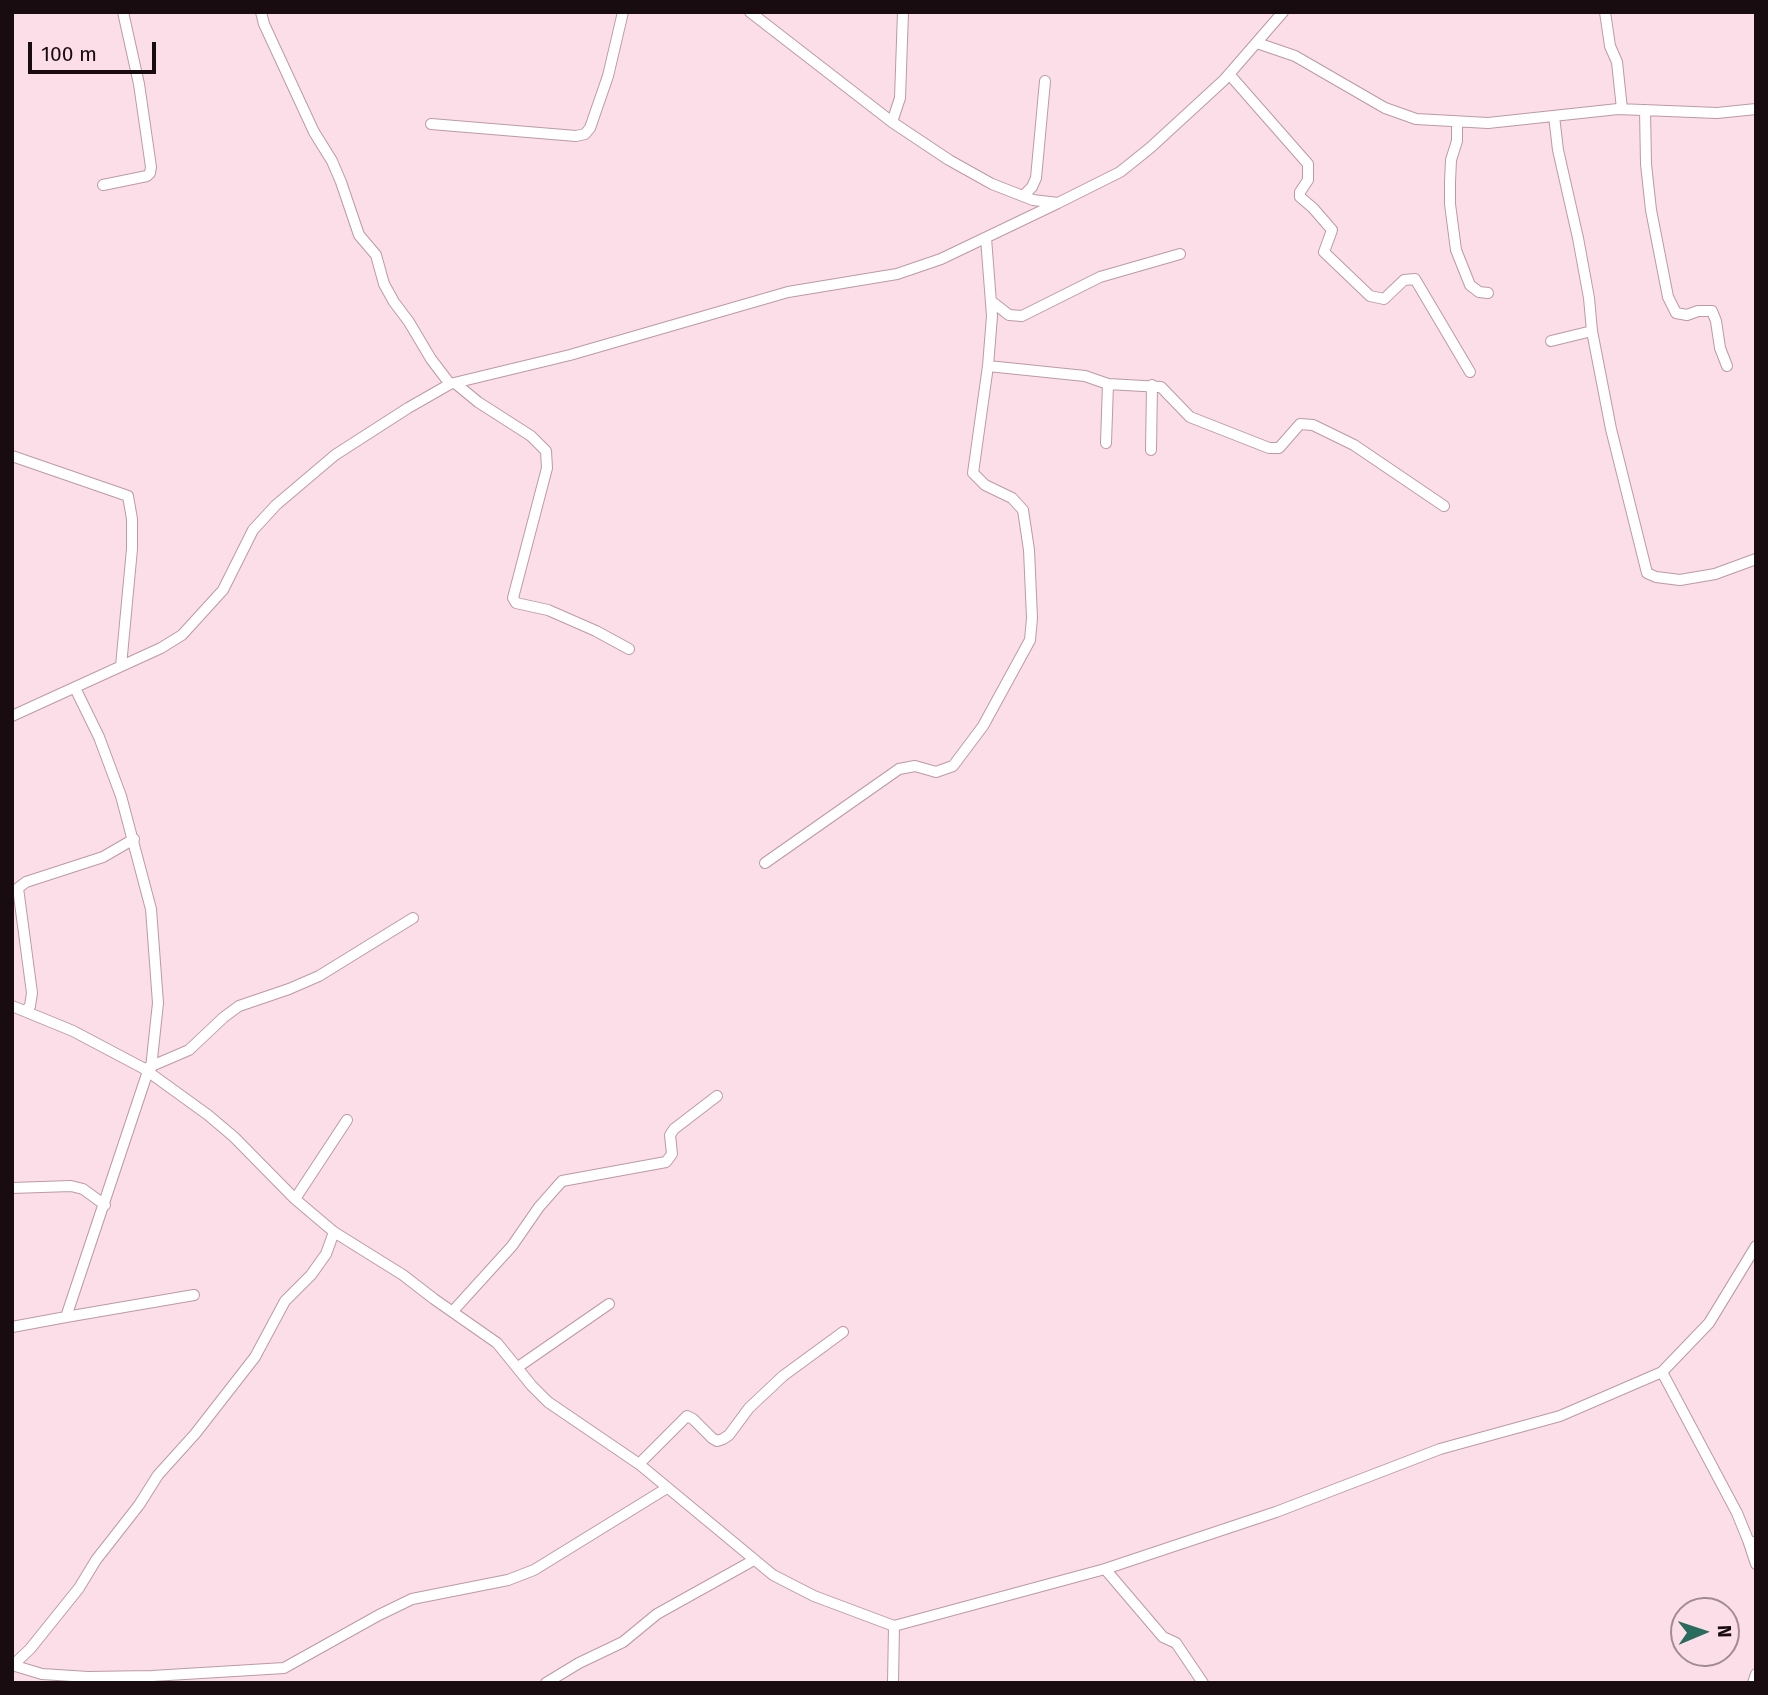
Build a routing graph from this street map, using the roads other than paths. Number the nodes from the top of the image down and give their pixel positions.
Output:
1 (123, 12) edge
2 (261, 12) edge
3 (623, 12) edge
4 (750, 12) edge
5 (903, 12) edge
6 (1283, 12) edge
7 (1605, 12) edge
8 (1257, 43) junction
9 (1229, 74) junction
10 (1045, 81) dead end
11 (1756, 108) edge
12 (1622, 109) junction
13 (1645, 110) junction
14 (1554, 116) junction
15 (892, 122) junction
16 (1457, 122) junction
17 (431, 124) dead end
18 (103, 185) dead end
19 (1023, 196) junction
20 (1058, 202) junction
21 (986, 239) junction
22 (1180, 254) dead end
23 (1488, 293) dead end
24 (991, 301) junction
25 (1592, 331) junction
26 (1551, 341) dead end
27 (988, 366) junction
28 (1727, 366) dead end
29 (1470, 372) dead end
30 (452, 384) junction
31 (1108, 384) junction
32 (1152, 385) junction
33 (1106, 443) dead end
34 (1151, 450) dead end
35 (12, 456) edge
36 (1444, 506) dead end
37 (1756, 559) edge
38 (629, 649) dead end
39 (121, 666) junction
40 (75, 688) junction
41 (12, 716) edge
42 (134, 839) junction
43 (765, 863) dead end
44 (413, 919) dead end
45 (12, 1006) edge
46 (25, 1011) junction
47 (147, 1069) junction
48 (717, 1096) dead end
49 (347, 1120) dead end
50 (12, 1188) edge
51 (295, 1199) junction
52 (105, 1205) junction
53 (334, 1232) junction
54 (1756, 1245) edge
55 (194, 1295) dead end
56 (609, 1304) dead end
57 (453, 1311) junction
58 (66, 1317) junction
59 (13, 1325) edge
60 (843, 1332) dead end
61 (518, 1367) junction
62 (1662, 1372) junction
63 (639, 1464) junction
64 (667, 1488) junction
65 (1752, 1542) edge
66 (754, 1560) junction
67 (1756, 1563) edge
68 (1105, 1569) junction
69 (894, 1626) junction
70 (12, 1665) edge
71 (1756, 1674) edge
72 (546, 1683) edge
73 (893, 1683) edge
74 (1203, 1683) edge
75 (1753, 1683) edge

1 - 18 street
2 - 30 street
3 - 17 street
4 - 15 street
5 - 15 street
6 - 8 street
7 - 12 street
8 - 9 street
8 - 16 street
9 - 20 street
9 - 29 street
10 - 19 street
11 - 13 street
12 - 13 street
12 - 14 street
13 - 28 street
14 - 16 street
14 - 25 street
15 - 19 street
16 - 23 street
19 - 20 street
20 - 21 street
21 - 24 street
21 - 30 street
22 - 24 street
24 - 27 street
25 - 26 street
25 - 37 street
27 - 31 street
27 - 43 street
30 - 38 street
30 - 39 street
31 - 32 street
31 - 33 street
32 - 34 street
32 - 36 street
35 - 39 street
39 - 40 street
40 - 41 street
40 - 42 street
42 - 46 street
42 - 47 street
44 - 47 street
45 - 46 street
46 - 47 street
47 - 51 street
47 - 52 street
48 - 57 street
49 - 51 street
50 - 52 street
51 - 53 street
52 - 58 street
53 - 57 street
53 - 70 street
54 - 62 street
55 - 58 street
56 - 61 street
57 - 61 street
58 - 59 street
60 - 63 street
61 - 63 street
62 - 65 street
62 - 68 street
63 - 64 street
64 - 66 street
64 - 70 street
65 - 67 street
66 - 69 street
66 - 72 street
68 - 69 street
68 - 74 street
69 - 73 street
71 - 75 street

